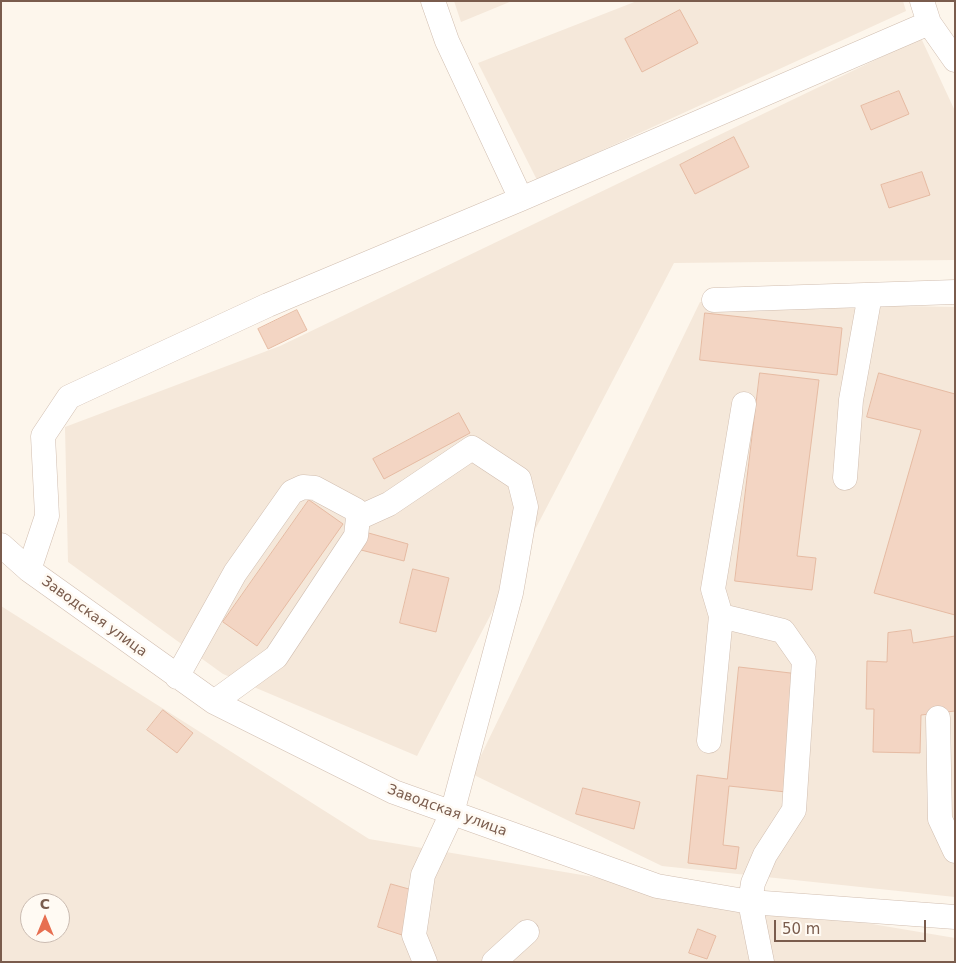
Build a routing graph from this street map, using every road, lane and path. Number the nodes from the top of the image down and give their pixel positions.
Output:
1 (434, 1) edge
2 (926, 12) edge
3 (955, 60) edge
4 (522, 199) junction
5 (955, 292) edge
6 (870, 295) junction
7 (714, 300) dead end
8 (744, 404) dead end
9 (845, 478) dead end
10 (358, 518) junction
11 (1, 545) edge
12 (28, 570) junction
13 (721, 616) junction
14 (177, 677) junction
15 (214, 702) junction
16 (938, 718) dead end
17 (709, 742) dead end
18 (452, 814) junction
19 (955, 851) edge
20 (750, 902) junction
21 (955, 917) edge
22 (527, 932) dead end
23 (759, 960) edge
24 (425, 962) edge
25 (494, 962) edge

1 - 4 street
2 - 3 street
2 - 4 street
4 - 12 street
5 - 6 street
6 - 7 street
6 - 9 street
8 - 13 street
10 - 14 street
10 - 15 street
10 - 18 street
11 - 12 street, Заводская улица
12 - 14 street, Заводская улица
13 - 17 street
13 - 20 street
14 - 15 street, Заводская улица
15 - 18 street, Заводская улица
16 - 19 street
18 - 20 street, Заводская улица
18 - 24 street
20 - 21 street, Заводская улица
20 - 23 street
22 - 25 street

